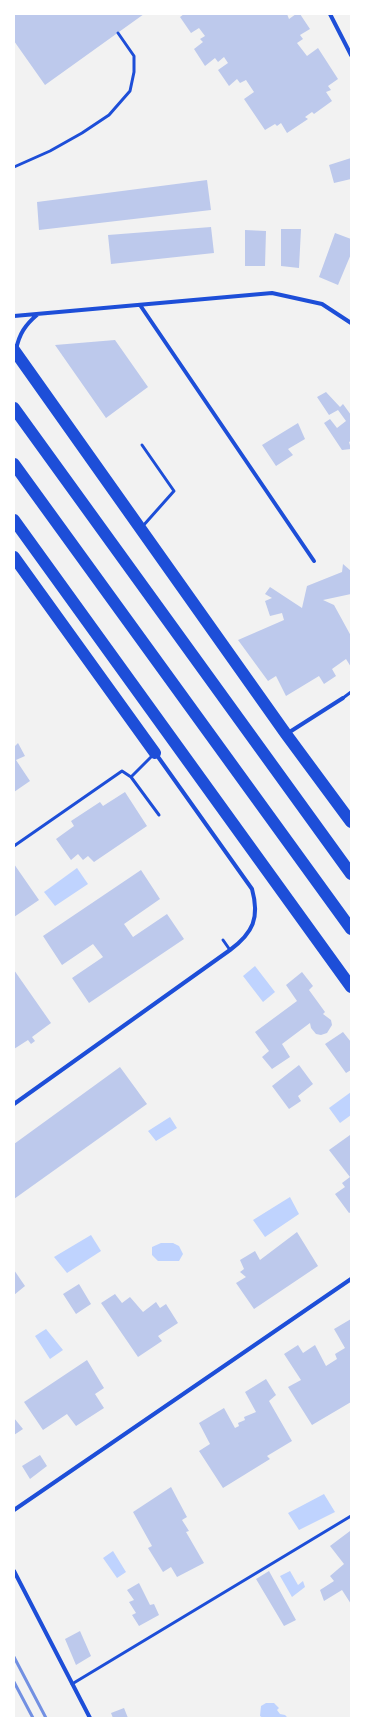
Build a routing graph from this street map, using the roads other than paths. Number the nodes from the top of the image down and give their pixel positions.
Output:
1 (330, 14) edge
2 (118, 33) dead end
3 (351, 55) edge
4 (14, 167) edge
5 (140, 305) junction
6 (38, 314) junction
7 (14, 316) edge
8 (351, 323) edge
9 (15, 351) edge
10 (14, 408) edge
11 (142, 445) dead end
12 (14, 464) edge
13 (14, 520) edge
14 (141, 528) junction
15 (14, 557) edge
16 (314, 561) dead end
17 (351, 692) edge
18 (343, 698) joint
19 (286, 734) junction
20 (155, 753) junction
21 (130, 777) junction
22 (159, 815) dead end
23 (351, 822) edge
24 (14, 846) edge
25 (351, 874) edge
26 (351, 930) edge
27 (223, 940) dead end
28 (230, 950) junction
29 (351, 987) edge
30 (14, 1104) edge
31 (351, 1279) edge
32 (14, 1510) edge
33 (351, 1516) edge
34 (14, 1571) edge
35 (72, 1684) junction
36 (90, 1718) edge

1 - 3 street
2 - 4 lane
5 - 6 street
5 - 8 street
5 - 16 street
6 - 7 street
6 - 9 street
9 - 14 highway
10 - 25 highway
11 - 14 lane
12 - 26 highway
13 - 29 highway
14 - 19 highway
15 - 20 highway
17 - 18 lane
18 - 19 street
19 - 23 highway
20 - 21 lane
20 - 28 street
21 - 22 lane
21 - 24 lane
27 - 28 lane
28 - 30 street
31 - 32 street
33 - 35 lane
34 - 35 street
35 - 36 street

